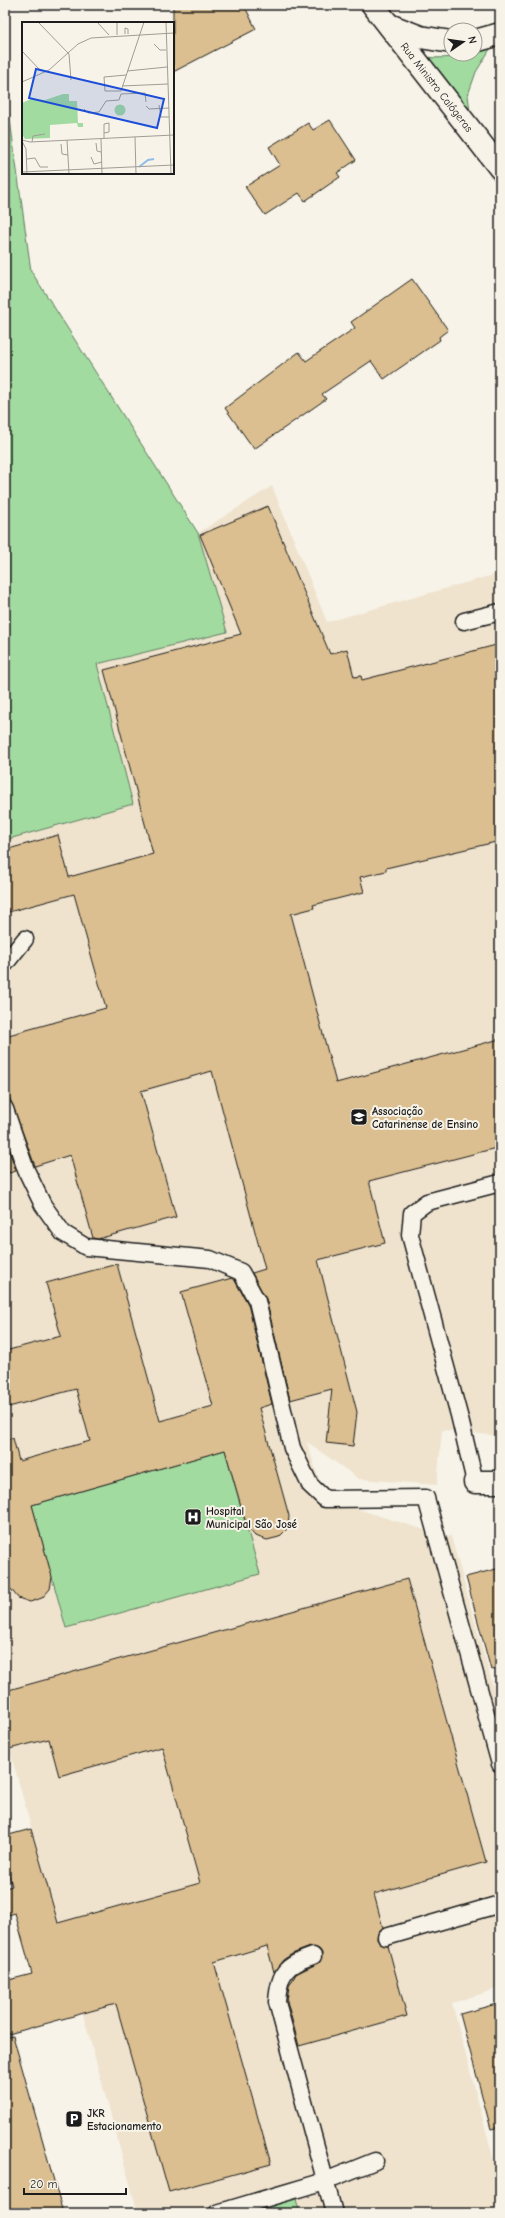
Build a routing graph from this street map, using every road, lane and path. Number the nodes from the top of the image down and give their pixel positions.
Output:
1 (374, 5) edge
2 (389, 25) junction
3 (500, 34) edge
4 (483, 39) edge
5 (443, 40) edge
6 (500, 168) edge
7 (500, 612) edge
8 (464, 621) dead end
9 (25, 939) dead end
10 (5, 964) edge
11 (5, 1109) edge
12 (500, 1183) edge
13 (475, 1482) joint
14 (500, 1482) edge
15 (500, 1764) edge
16 (500, 1904) edge
17 (386, 1937) dead end
18 (314, 1956) dead end
19 (375, 2161) dead end
20 (325, 2181) junction
21 (217, 2213) edge
22 (334, 2213) edge

1 - 2 main road, Rua Ministro Calógeras
2 - 5 main road
2 - 6 main road, Rua Ministro Calógeras
3 - 4 main road
7 - 8 lane
9 - 10 lane
11 - 15 lane
12 - 13 lane
13 - 14 main road
16 - 17 lane
18 - 20 lane
19 - 20 lane
20 - 21 lane
20 - 22 lane

